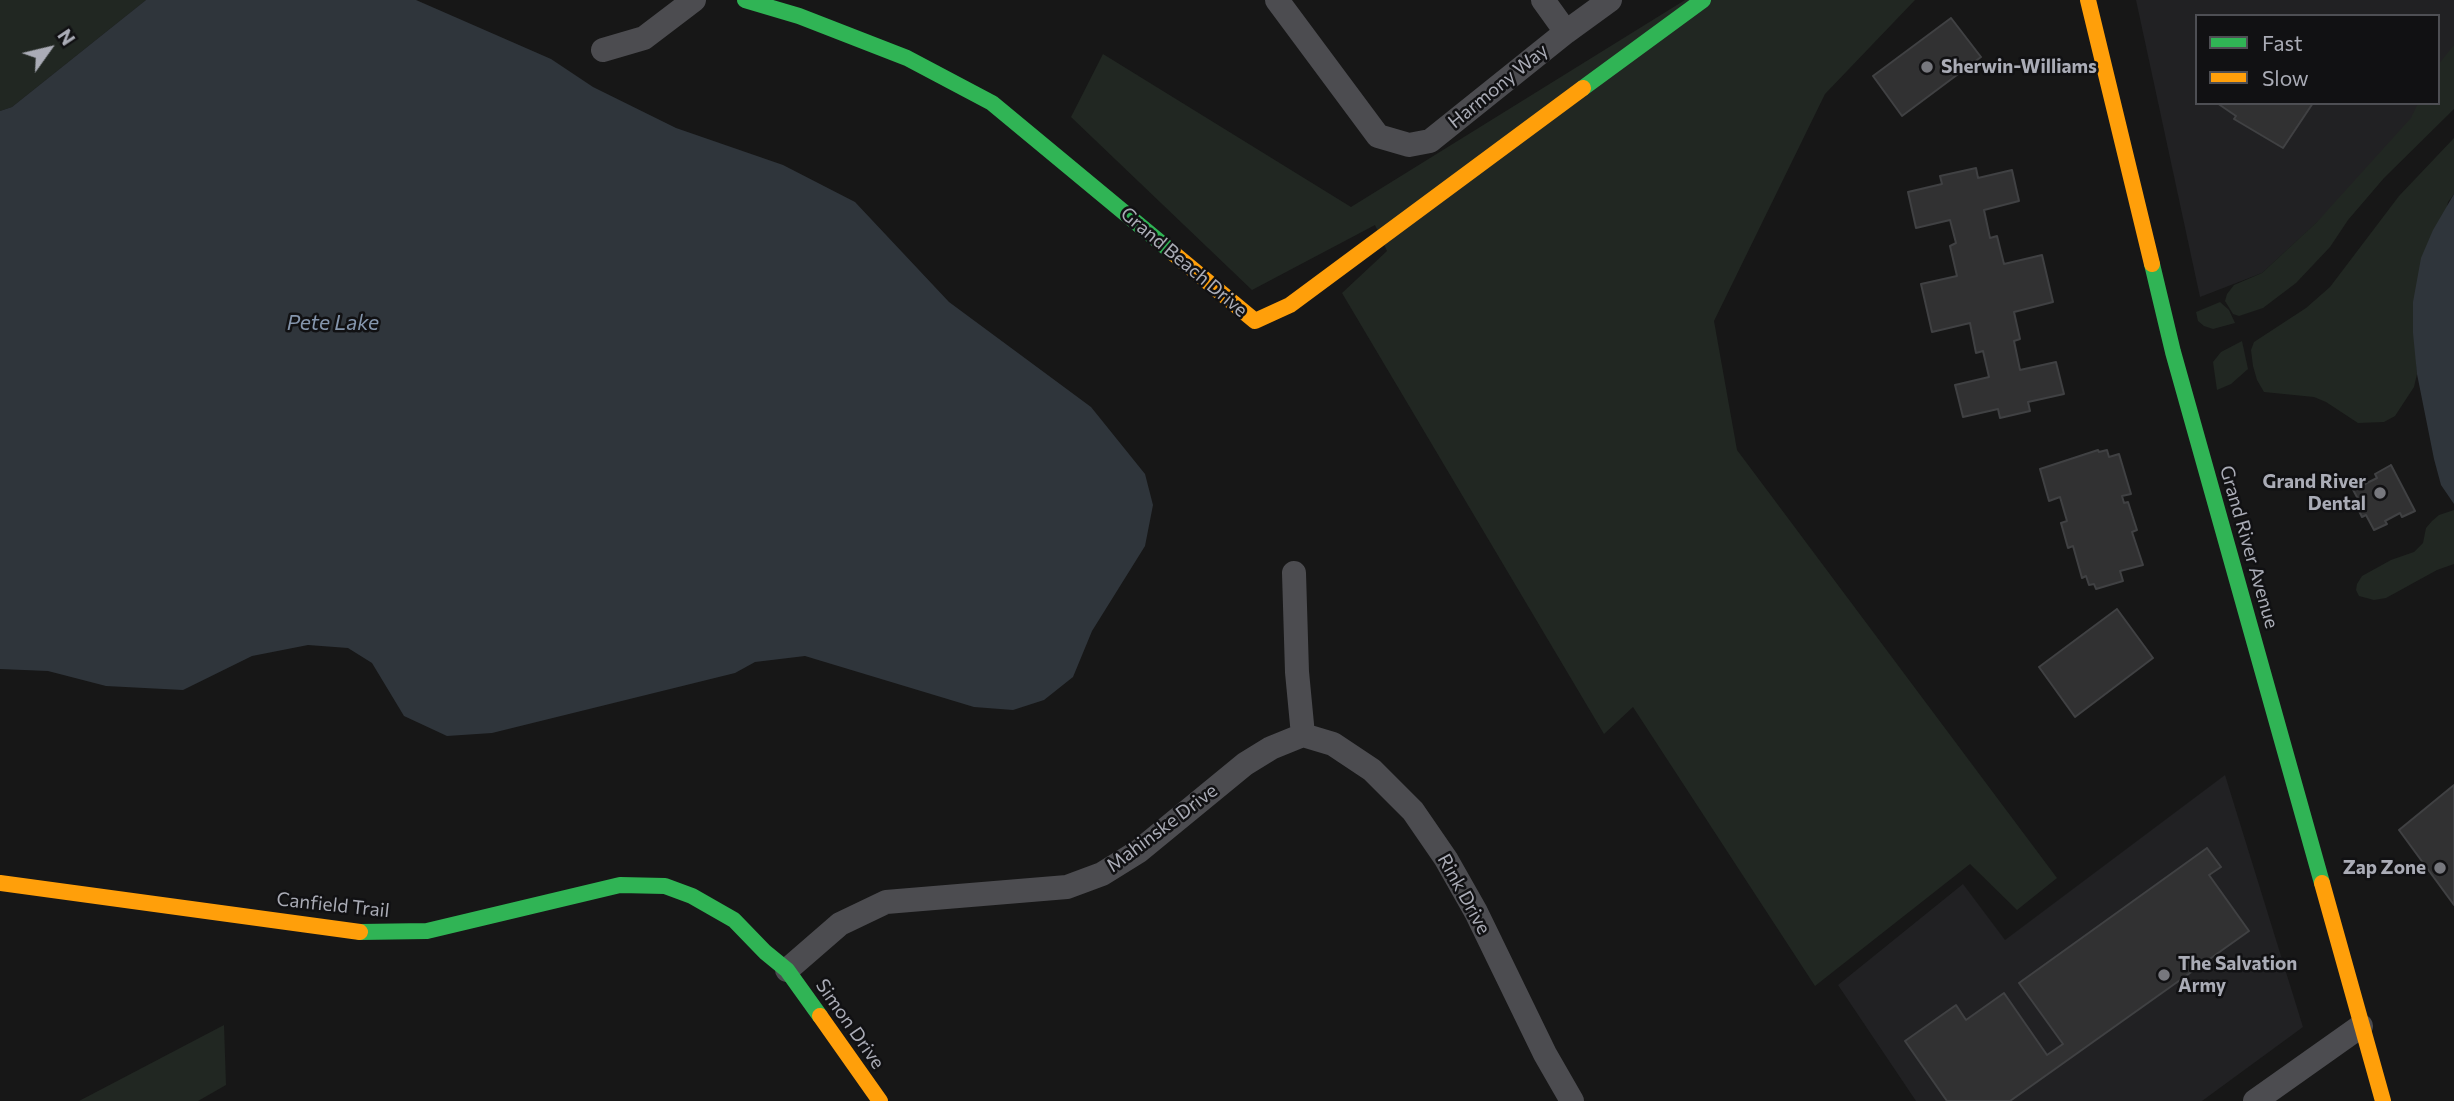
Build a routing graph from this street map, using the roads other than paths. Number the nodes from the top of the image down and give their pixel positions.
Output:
1 (694, 0) edge
2 (746, 0) edge
3 (1278, 0) edge
4 (1543, 0) edge
5 (1609, 0) edge
6 (1703, 0) edge
7 (2088, 0) edge
8 (1566, 32) junction
9 (603, 50) dead end
10 (1294, 573) dead end
11 (1303, 735) junction
12 (0, 883) edge
13 (787, 970) junction
14 (2361, 1026) junction
15 (880, 1101) edge
16 (1572, 1101) edge
17 (2255, 1101) edge
18 (2383, 1101) edge

1 - 9 street
2 - 6 street, Grand Beach Drive
3 - 8 street, Harmony Way
4 - 8 street
5 - 8 street, Harmony Way
7 - 14 street, Grand River Avenue
10 - 11 street
11 - 13 street, Mahinske Drive
11 - 16 street, Rink Drive
12 - 13 street, Canfield Trail
13 - 15 street, Simon Drive
14 - 17 street
14 - 18 street, Grand River Avenue

